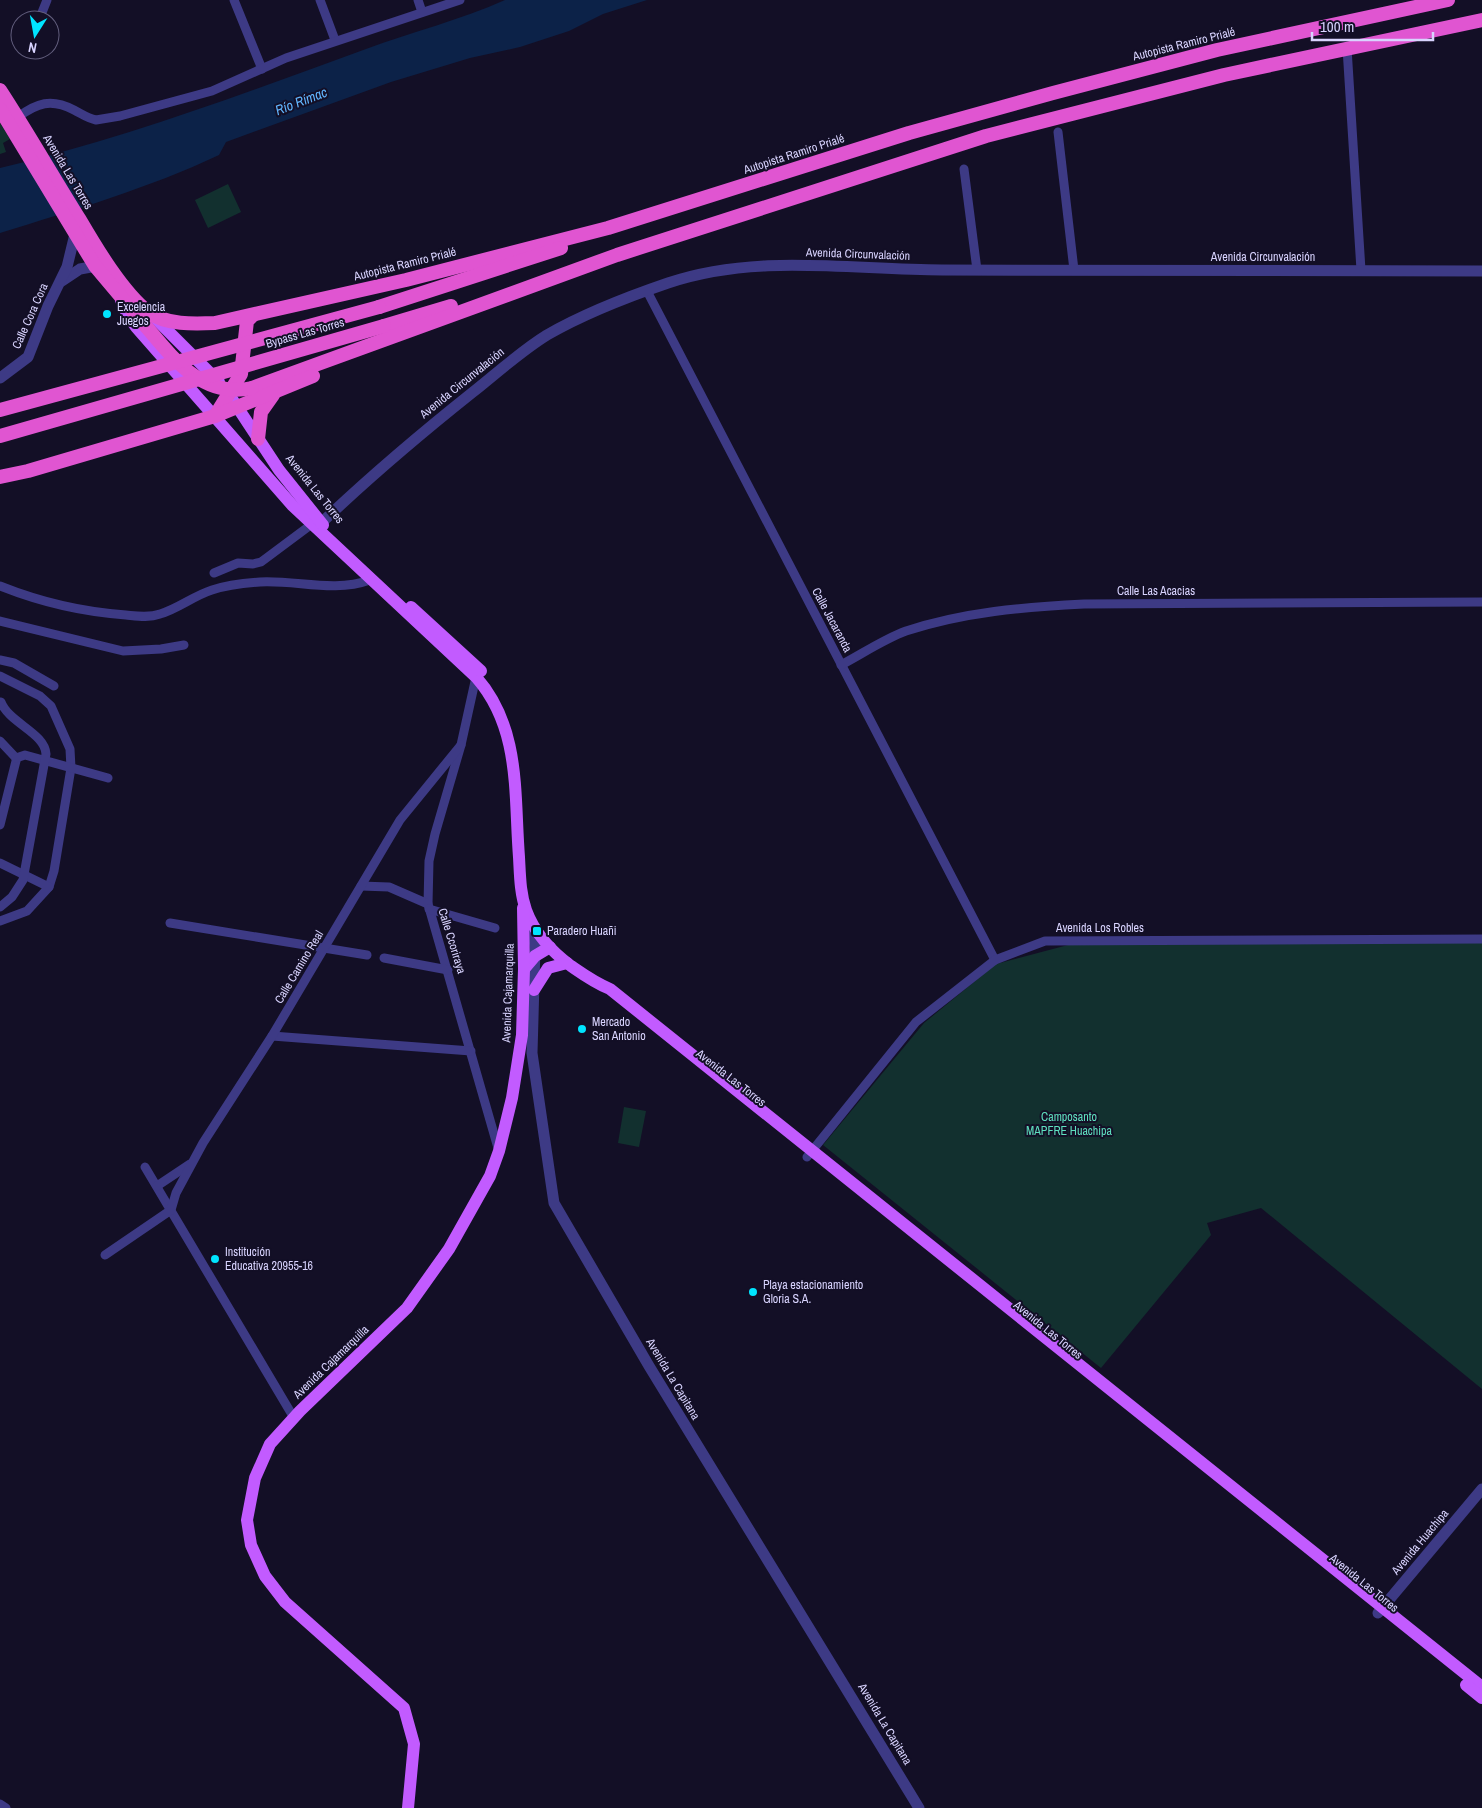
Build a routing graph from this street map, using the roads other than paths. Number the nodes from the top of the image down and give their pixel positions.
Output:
1 (234, 0) edge
2 (320, 0) edge
3 (418, 0) edge
4 (460, 0) edge
5 (1448, 0) edge
6 (444, 2) edge
7 (422, 12) junction
8 (1482, 20) edge
9 (335, 40) junction
10 (1347, 48) junction
11 (262, 69) junction
12 (0, 90) edge
13 (0, 109) edge
14 (18, 117) junction
15 (1058, 132) dead end
16 (29, 146) junction
17 (964, 169) dead end
18 (608, 228) junction
19 (77, 229) junction
20 (617, 255) junction
21 (101, 265) junction
22 (977, 270) junction
23 (1074, 270) junction
24 (1361, 270) junction
25 (1482, 271) edge
26 (60, 282) junction
27 (647, 291) junction
28 (121, 298) junction
29 (489, 301) junction
30 (143, 314) junction
31 (253, 315) junction
32 (0, 378) edge
33 (275, 393) junction
34 (229, 394) junction
35 (238, 407) junction
36 (0, 410) edge
37 (215, 416) junction
38 (0, 436) edge
39 (258, 439) junction
40 (0, 477) edge
41 (316, 525) junction
42 (214, 573) dead end
43 (370, 580) junction
44 (0, 586) edge
45 (1482, 602) edge
46 (0, 621) edge
47 (184, 645) dead end
48 (0, 660) edge
49 (0, 665) edge
50 (841, 665) junction
51 (0, 676) edge
52 (476, 677) junction
53 (54, 686) dead end
54 (1, 702) dead end
55 (0, 741) edge
56 (461, 745) junction
57 (16, 758) junction
58 (45, 761) junction
59 (71, 768) junction
60 (108, 778) dead end
61 (0, 824) edge
62 (0, 863) edge
63 (25, 875) junction
64 (361, 886) junction
65 (49, 887) junction
66 (522, 895) junction
67 (428, 906) junction
68 (0, 907) edge
69 (0, 921) edge
70 (170, 923) dead end
71 (532, 923) junction
72 (496, 928) dead end
73 (1482, 939) edge
74 (324, 947) junction
75 (550, 947) junction
76 (367, 955) dead end
77 (535, 956) junction
78 (384, 958) dead end
79 (995, 960) junction
80 (567, 963) junction
81 (524, 969) junction
82 (448, 970) junction
83 (534, 990) junction
84 (272, 1036) junction
85 (471, 1051) junction
86 (499, 1151) junction
87 (809, 1154) junction
88 (193, 1162) junction
89 (146, 1167) dead end
90 (157, 1186) junction
91 (171, 1210) junction
92 (106, 1255) dead end
93 (294, 1418) junction
94 (1482, 1489) edge
95 (1381, 1610) junction
96 (1482, 1687) edge
97 (1482, 1698) edge
98 (0, 1804) edge
99 (6, 1808) edge
100 (408, 1808) edge
101 (919, 1808) edge

1 - 11 street
2 - 9 street
3 - 7 street
4 - 6 street
5 - 18 highway, Autopista Ramiro Prialé
6 - 7 street
7 - 9 street
8 - 10 highway
9 - 11 street
10 - 20 highway
10 - 24 street
11 - 14 street
12 - 14 highway, Avenida Las Torres
13 - 16 highway, Avenida Las Torres
14 - 16 highway, Avenida Las Torres
15 - 23 street
16 - 19 highway, Avenida Las Torres
17 - 22 street
18 - 31 highway, Autopista Ramiro Prialé
18 - 36 highway, Bypass Las Torres, bridge
19 - 21 highway, Avenida Las Torres
19 - 26 street, Calle Cora Cora
20 - 29 highway
20 - 38 highway, Bypass Las Torres, bridge
21 - 26 street, Calle Cora Cora
21 - 28 highway, Avenida Las Torres
21 - 30 highway, Avenida Las Torres
22 - 23 street, Avenida Circunvalación
22 - 27 street, Avenida Circunvalación
23 - 24 street, Avenida Circunvalación
24 - 25 street, Avenida Circunvalación
26 - 32 street, Calle Cora Cora
27 - 41 street, Avenida Circunvalación
27 - 50 street, Calle Jacaranda
28 - 30 highway
28 - 37 main road, Avenida Las Torres
29 - 30 highway, bridge
29 - 33 highway
30 - 31 highway, Autopista Ramiro Prialé
30 - 34 main road, Avenida Las Torres
31 - 34 highway
33 - 35 highway
33 - 39 highway
34 - 35 main road, Avenida Las Torres
34 - 37 highway
35 - 37 highway
35 - 39 main road, Avenida Las Torres
37 - 40 highway
37 - 41 main road, Avenida Las Torres
39 - 41 main road, Avenida Las Torres
41 - 42 street
41 - 43 main road, Avenida Las Torres
41 - 71 main road, Avenida Las Torres
43 - 44 street
43 - 52 main road, Avenida Las Torres
45 - 50 street, Calle Las Acacias
46 - 47 street
48 - 49 street
48 - 53 street
50 - 79 street, Calle Jacaranda
51 - 59 street
52 - 56 street, Calle Ccoriraya
52 - 66 main road, Avenida Las Torres
54 - 58 street
55 - 57 street
56 - 64 street, Calle Camino Real
56 - 67 street, Calle Ccoriraya
57 - 58 street
57 - 61 street
58 - 59 street
58 - 63 street
59 - 60 street
59 - 65 street
62 - 63 street
63 - 65 street
63 - 68 street
64 - 67 street
64 - 74 street, Calle Camino Real
65 - 69 street
66 - 71 main road, Avenida Las Torres
66 - 81 main road, Avenida Cajamarquilla
67 - 72 street
67 - 82 street, Calle Ccoriraya
70 - 74 street
71 - 75 main road, Avenida Las Torres
71 - 77 street, Avenida La Capitana
73 - 79 street, Avenida Los Robles
74 - 76 street
74 - 84 street, Calle Camino Real
75 - 77 main road
75 - 80 main road, Avenida Las Torres
77 - 81 main road
77 - 83 street, Avenida La Capitana
78 - 82 street
79 - 87 street, Avenida Los Robles
80 - 83 main road
80 - 87 main road, Avenida Las Torres
81 - 86 main road, Avenida Cajamarquilla
82 - 85 street, Calle Ccoriraya
83 - 101 street, Avenida La Capitana
84 - 85 street
84 - 88 street, Calle Camino Real
85 - 86 street, Calle Ccoriraya
86 - 93 main road, Avenida Cajamarquilla
87 - 95 main road, Avenida Las Torres
88 - 90 street
88 - 91 street, Calle Camino Real
89 - 90 street
90 - 91 street
91 - 92 street
91 - 93 street
93 - 100 main road, Avenida Cajamarquilla
94 - 95 street, Avenida Huachipa
95 - 96 main road, Avenida Las Torres
95 - 97 main road, Avenida Las Torres
98 - 99 street

